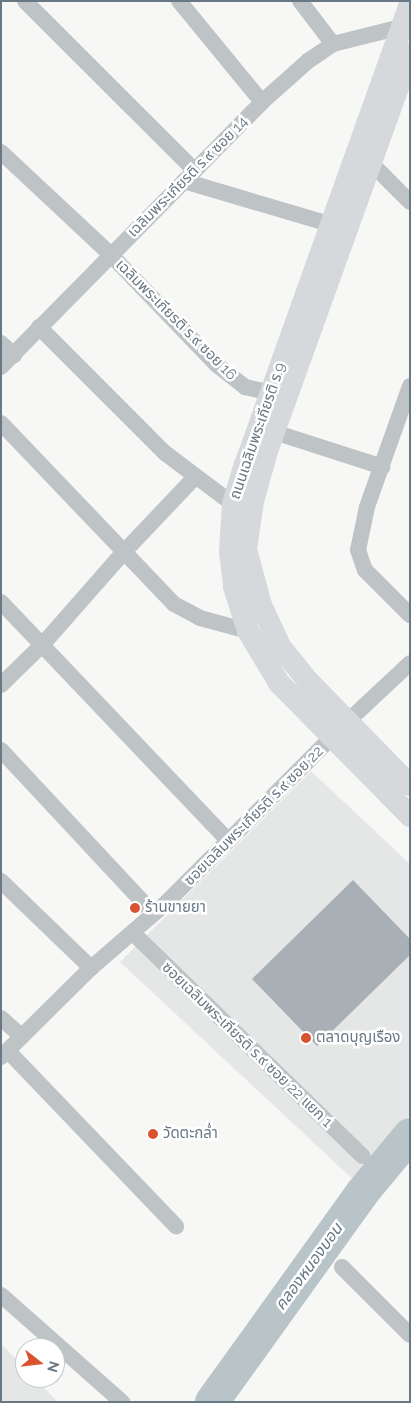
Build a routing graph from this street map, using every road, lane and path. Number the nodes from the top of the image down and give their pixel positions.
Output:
1 (26, 1) edge
2 (179, 1) edge
3 (300, 1) edge
4 (410, 4) edge
5 (401, 28) junction
6 (333, 44) junction
7 (410, 54) edge
8 (262, 102) junction
9 (1, 152) edge
10 (370, 163) junction
11 (189, 176) junction
12 (410, 202) edge
13 (329, 224) junction
14 (110, 255) junction
15 (39, 327) junction
16 (1, 343) edge
17 (14, 355) junction
18 (1, 367) edge
19 (410, 386) edge
20 (270, 393) junction
21 (1, 422) edge
22 (274, 432) junction
23 (383, 467) junction
24 (195, 478) junction
25 (233, 504) junction
26 (122, 553) junction
27 (1, 602) edge
28 (410, 615) edge
29 (248, 631) junction
30 (43, 644) junction
31 (410, 662) edge
32 (1, 685) edge
33 (347, 722) junction
34 (331, 738) junction
35 (1, 750) edge
36 (410, 785) edge
37 (410, 816) edge
38 (228, 840) junction
39 (1, 881) edge
40 (154, 914) junction
41 (133, 933) junction
42 (91, 968) junction
43 (1, 1018) edge
44 (21, 1036) junction
45 (4, 1054) edge
46 (362, 1156) dead end
47 (176, 1226) dead end
48 (342, 1267) dead end
49 (1, 1295) edge
50 (410, 1335) edge
51 (122, 1402) edge

1 - 11 street
2 - 8 street
3 - 6 street
4 - 5 main road, ถนนเฉลิมพระเกียรติ ร.9
5 - 6 street, เฉลิมพระเกียรติ ร.๙ ซอย 14
5 - 13 main road, ถนนเฉลิมพระเกียรติ ร.9
6 - 8 street, เฉลิมพระเกียรติ ร.๙ ซอย 14
7 - 10 main road, ถนนเฉลิมพระเกียรติ ร.9
8 - 11 street, เฉลิมพระเกียรติ ร.๙ ซอย 14
9 - 14 street, เฉลิมพระเกียรติ ร.๙ ซอย 16
10 - 12 street
10 - 22 main road, ถนนเฉลิมพระเกียรติ ร.9
11 - 13 street
11 - 14 street, เฉลิมพระเกียรติ ร.๙ ซอย 14
13 - 20 main road, ถนนเฉลิมพระเกียรติ ร.9
14 - 15 street, เฉลิมพระเกียรติ ร.๙ ซอย 14
14 - 20 street, เฉลิมพระเกียรติ ร.๙ ซอย 16
15 - 17 street, เฉลิมพระเกียรติ ร.๙ ซอย 14
15 - 24 street
16 - 17 street
17 - 18 street, เฉลิมพระเกียรติ ร.๙ ซอย 14
19 - 23 street
20 - 25 main road, ถนนเฉลิมพระเกียรติ ร.9
21 - 26 street
22 - 23 street
22 - 33 main road, ถนนเฉลิมพระเกียรติ ร.9
23 - 28 street
24 - 25 street
24 - 26 street
25 - 29 main road, ถนนเฉลิมพระเกียรติ ร.9
26 - 29 street
26 - 30 street
27 - 30 street
29 - 34 main road, ถนนเฉลิมพระเกียรติ ร.9
30 - 32 street
30 - 38 street
31 - 33 street
33 - 34 main road
33 - 36 main road, ถนนเฉลิมพระเกียรติ ร.9
34 - 37 main road, ถนนเฉลิมพระเกียรติ ร.9
34 - 38 street, ซอยเฉลิมพระเกียรติ ร.๙ ซอย 22
35 - 40 street
38 - 40 street, ซอยเฉลิมพระเกียรติ ร.๙ ซอย 22
39 - 42 street
40 - 41 street, ซอยเฉลิมพระเกียรติ ร.๙ ซอย 22
41 - 42 street, ซอยเฉลิมพระเกียรติ ร.๙ ซอย 22
41 - 46 street, ซอยเฉลิมพระเกียรติ ร.๙ ซอย 22 แยก 1
42 - 44 street, ซอยเฉลิมพระเกียรติ ร.๙ ซอย 22
43 - 44 street
44 - 45 street, ซอยเฉลิมพระเกียรติ ร.๙ ซอย 22
45 - 47 street
48 - 50 street
49 - 51 street

